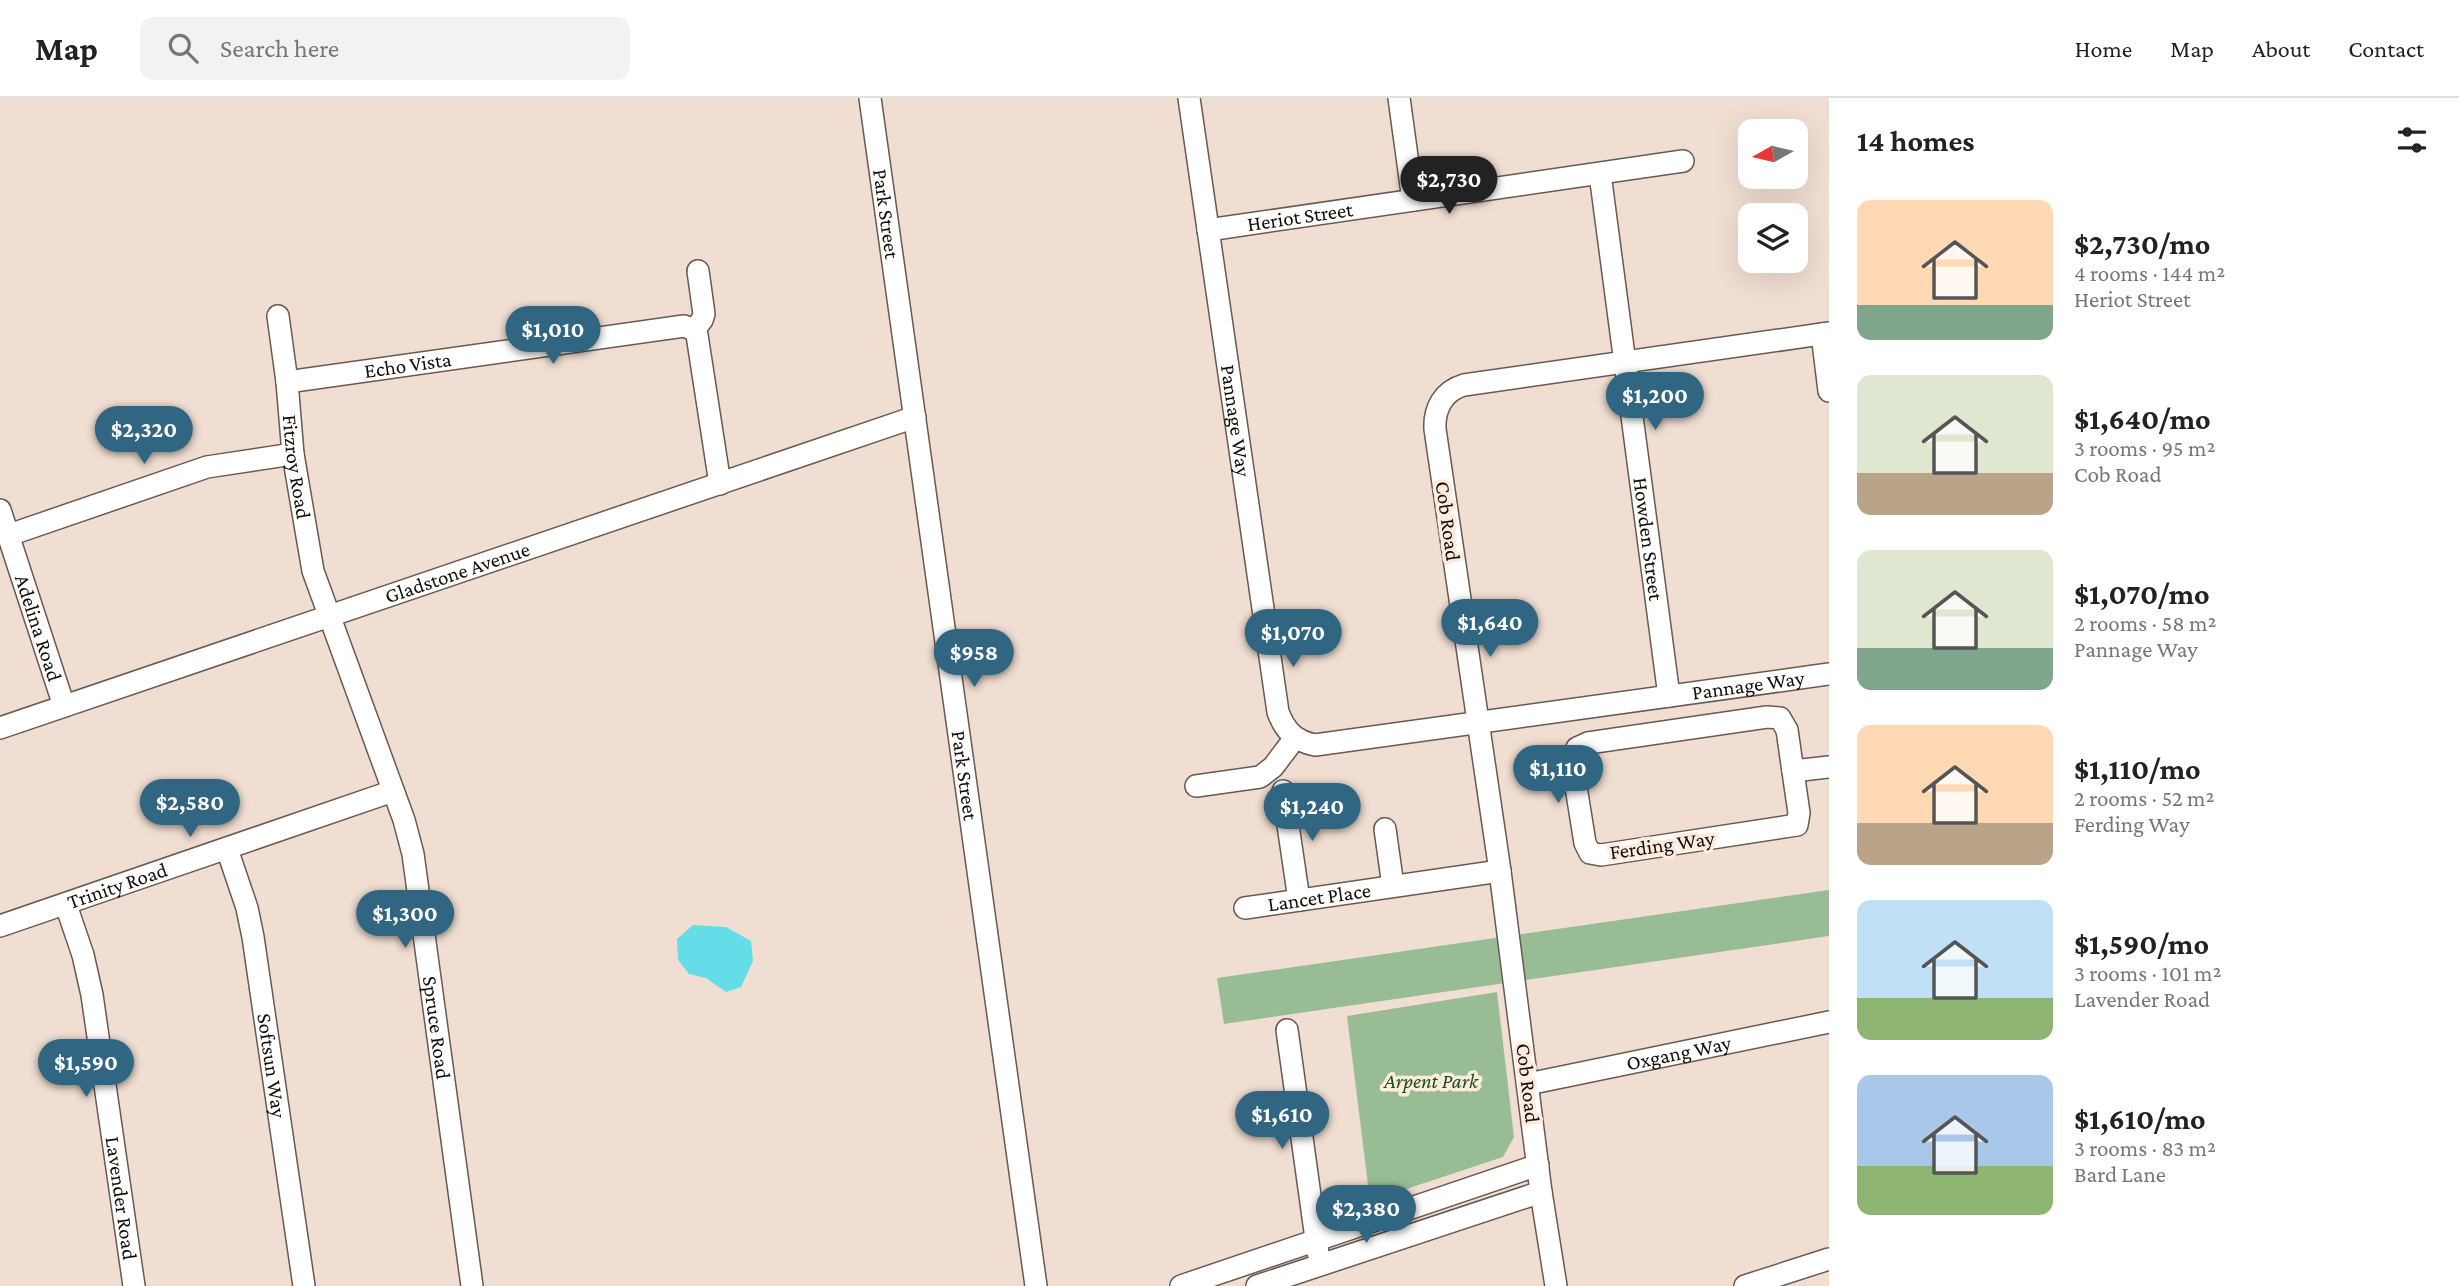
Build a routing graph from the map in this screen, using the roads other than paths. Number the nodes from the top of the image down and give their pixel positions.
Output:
1 (870, 98) edge
2 (1189, 98) edge
3 (1399, 98) edge
4 (1683, 161) dead end
5 (1600, 174) junction
6 (1413, 200) junction
7 (1208, 230) junction
8 (698, 271) dead end
9 (278, 316) dead end
10 (694, 330) junction
11 (1825, 333) edge
12 (1625, 362) junction
13 (287, 382) junction
14 (1829, 391) edge
15 (915, 417) junction
16 (293, 454) junction
17 (719, 484) junction
18 (0, 510) edge
19 (9, 536) junction
20 (329, 617) junction
21 (1829, 674) edge
22 (1669, 696) junction
23 (64, 706) junction
24 (1479, 723) junction
25 (0, 728) edge
26 (1295, 738) junction
27 (1829, 767) edge
28 (1793, 771) junction
29 (1196, 786) dead end
30 (393, 791) junction
31 (1283, 791) dead end
32 (1385, 829) dead end
33 (227, 849) junction
34 (1500, 871) junction
35 (1393, 886) junction
36 (1299, 900) junction
37 (65, 905) junction
38 (1245, 908) dead end
39 (0, 926) edge
40 (1829, 1022) edge
41 (1287, 1030) dead end
42 (1528, 1084) junction
43 (1538, 1165) junction
44 (1541, 1192) junction
45 (1315, 1240) junction
46 (1829, 1259) edge
47 (1320, 1265) junction
48 (134, 1286) edge
49 (304, 1286) edge
50 (472, 1286) edge
51 (1036, 1286) edge
52 (1181, 1286) edge
53 (1257, 1286) edge
54 (1556, 1286) edge
55 (1745, 1286) edge

1 - 15 street, Park Street
2 - 7 street, Pannage Way
3 - 6 street
4 - 5 street, Heriot Street
5 - 6 street, Heriot Street
5 - 12 street, Howden Street
6 - 7 street, Heriot Street
7 - 26 street, Pannage Way
8 - 10 street
9 - 13 street, Fitzroy Road
10 - 13 street, Echo Vista
10 - 17 street
11 - 12 street, Cob Road
11 - 14 street
12 - 22 street, Howden Street
12 - 24 street, Cob Road
13 - 16 street, Fitzroy Road
15 - 17 street, Gladstone Avenue
15 - 51 street, Park Street
16 - 19 street
16 - 20 street, Fitzroy Road
17 - 20 street, Gladstone Avenue
18 - 19 street, Adelina Road
19 - 23 street, Adelina Road
20 - 23 street, Gladstone Avenue
20 - 30 street, Spruce Road
21 - 22 street, Pannage Way
22 - 24 street, Pannage Way
23 - 25 street, Gladstone Avenue
24 - 26 street, Pannage Way
24 - 34 street, Cob Road
26 - 29 street
27 - 28 street
28 - 28 street, Ferding Way
30 - 33 street, Trinity Road
30 - 50 street, Spruce Road
31 - 36 street
32 - 35 street, Lancet Place
33 - 37 street, Trinity Road
33 - 49 street, Softsun Way
34 - 35 street, Lancet Place
34 - 42 street, Cob Road
35 - 36 street, Lancet Place
36 - 38 street, Lancet Place
37 - 39 street, Trinity Road
37 - 48 street, Lavender Road
40 - 42 street, Oxgang Way
41 - 45 street
42 - 43 street, Cob Road
43 - 44 street, Cob Road
43 - 45 street
44 - 47 street
44 - 54 street, Cob Road
45 - 47 street
45 - 52 street
46 - 55 street
47 - 53 street

